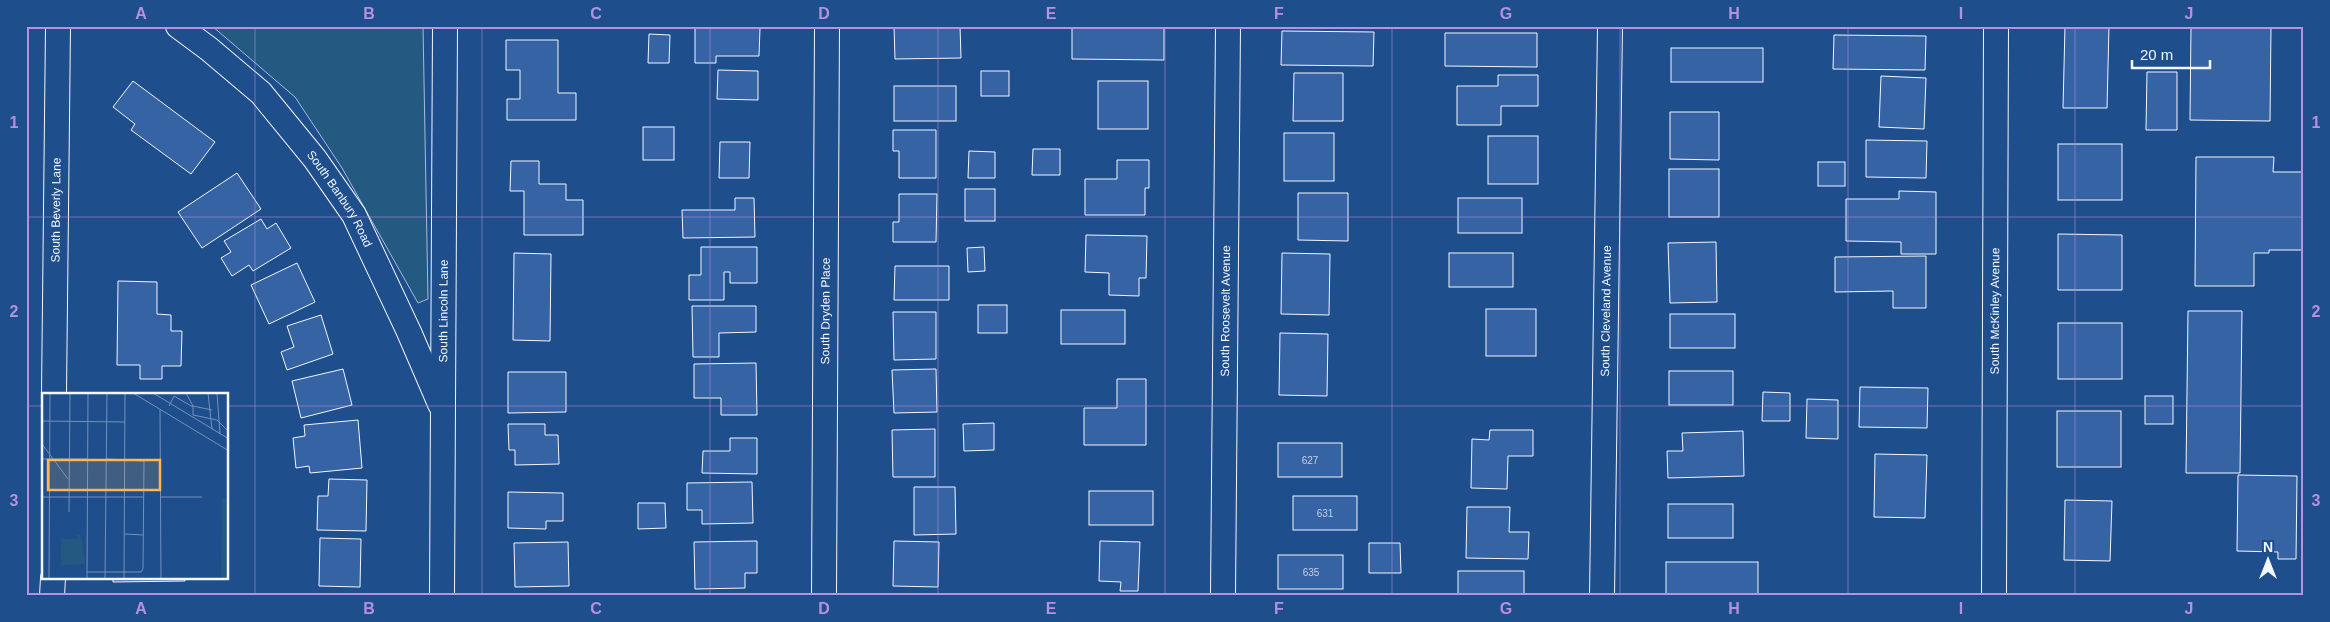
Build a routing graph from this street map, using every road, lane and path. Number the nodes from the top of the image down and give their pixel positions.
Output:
1 (58, 26) edge
2 (178, 26) edge
3 (445, 26) edge
4 (827, 26) edge
5 (1228, 26) edge
6 (1610, 26) edge
7 (1996, 26) edge
8 (54, 393) edge
9 (443, 413) junction
10 (53, 580) edge
11 (52, 596) edge
12 (442, 596) edge
13 (824, 596) edge
14 (1223, 596) edge
15 (1602, 596) edge
16 (1994, 596) edge

1 - 8 street, South Beverly Lane
2 - 9 street, South Banbury Road
3 - 9 street, South Lincoln Lane
4 - 13 street, South Dryden Place
5 - 14 street, South Roosevelt Avenue
6 - 15 street, South Cleveland Avenue
7 - 16 street, South McKinley Avenue
9 - 12 street, South Lincoln Lane
10 - 11 street

